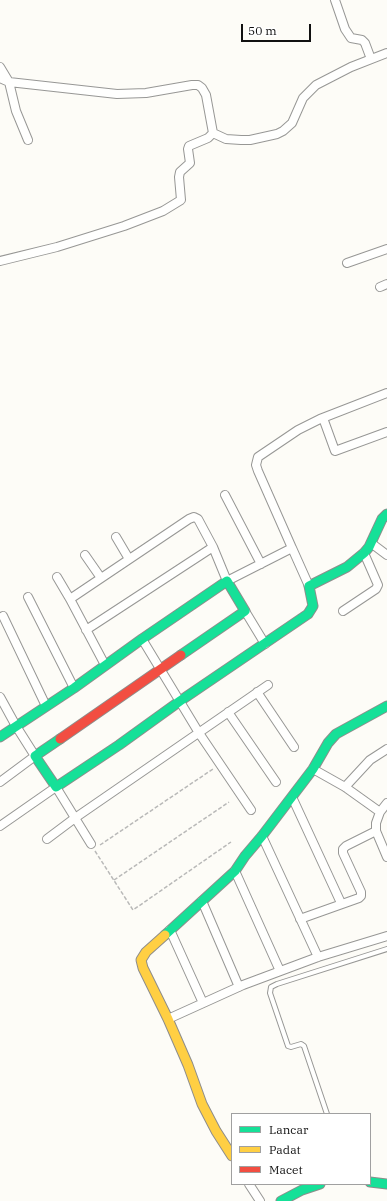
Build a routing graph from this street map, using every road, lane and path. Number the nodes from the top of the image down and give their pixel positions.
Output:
1 (335, 0) edge
2 (387, 53) edge
3 (371, 59) junction
4 (0, 67) edge
5 (0, 78) edge
6 (9, 82) junction
7 (214, 133) junction
8 (28, 140) dead end
9 (387, 249) edge
10 (0, 261) edge
11 (347, 263) dead end
12 (387, 393) edge
13 (323, 418) junction
14 (387, 432) edge
15 (226, 495) dead end
16 (387, 514) edge
17 (116, 537) dead end
18 (371, 543) junction
19 (213, 547) junction
20 (292, 548) junction
21 (364, 553) junction
22 (86, 555) dead end
23 (387, 555) edge
24 (130, 559) junction
25 (261, 564) junction
26 (57, 577) dead end
27 (101, 578) junction
28 (227, 581) junction
29 (309, 586) junction
30 (28, 597) dead end
31 (70, 599) junction
32 (245, 611) junction
33 (343, 611) dead end
34 (3, 616) dead end
35 (86, 630) junction
36 (142, 639) junction
37 (265, 644) junction
38 (105, 665) junction
39 (161, 669) junction
40 (268, 685) dead end
41 (74, 688) junction
42 (257, 692) junction
43 (0, 697) edge
44 (180, 701) junction
45 (46, 706) junction
46 (387, 706) edge
47 (228, 712) junction
48 (16, 726) junction
49 (199, 733) junction
50 (0, 737) edge
51 (294, 747) dead end
52 (387, 748) edge
53 (35, 756) junction
54 (216, 767) dead end
55 (313, 769) junction
56 (0, 782) edge
57 (276, 782) dead end
58 (345, 786) junction
59 (56, 787) junction
60 (292, 797) junction
61 (230, 802) dead end
62 (387, 804) edge
63 (251, 810) dead end
64 (380, 812) junction
65 (75, 818) junction
66 (0, 826) edge
67 (376, 831) junction
68 (262, 836) junction
69 (47, 839) dead end
70 (231, 842) dead end
71 (92, 846) junction
72 (387, 857) edge
73 (235, 871) junction
74 (114, 880) junction
75 (202, 901) junction
76 (341, 904) junction
77 (300, 919) junction
78 (170, 930) junction
79 (387, 936) edge
80 (387, 949) edge
81 (318, 957) junction
82 (280, 971) junction
83 (239, 986) junction
84 (203, 1003) junction
85 (168, 1019) junction
86 (327, 1113) edge
87 (231, 1154) edge
88 (371, 1182) edge
89 (387, 1184) edge
90 (250, 1185) edge
91 (317, 1185) edge
92 (260, 1201) edge
93 (281, 1201) edge

1 - 3 street
2 - 3 street
3 - 7 street
4 - 6 street
5 - 6 street
6 - 7 street
6 - 8 street
7 - 10 street
9 - 11 street
12 - 13 street
13 - 14 street
13 - 20 street
15 - 25 street
16 - 18 street
17 - 24 street
18 - 21 street
18 - 23 street
19 - 24 street
19 - 28 street
19 - 35 street
20 - 25 street
20 - 29 street
21 - 29 street
21 - 33 street
22 - 27 street
24 - 27 street
25 - 28 street
26 - 31 street
27 - 31 street
28 - 32 street
28 - 36 street
29 - 37 street
30 - 41 street
31 - 35 street
32 - 37 street
32 - 39 street
34 - 45 street
35 - 38 street
36 - 38 street
36 - 39 street
37 - 44 street
38 - 41 street
39 - 44 street
39 - 53 street
40 - 42 street
41 - 45 street
42 - 47 street
42 - 51 street
43 - 48 street
44 - 49 street
44 - 59 street
45 - 48 street
46 - 55 street
47 - 49 street
47 - 57 street
48 - 50 street
48 - 53 street
49 - 63 street
49 - 65 street
52 - 58 street
53 - 56 street
53 - 59 street
54 - 71 path
55 - 58 street
55 - 60 street
58 - 64 street
59 - 65 street
59 - 66 street
60 - 68 street
60 - 76 street
61 - 74 path
62 - 64 street
64 - 67 street
65 - 69 street
65 - 71 street
67 - 72 street
67 - 76 street
68 - 73 street
68 - 77 street
70 - 74 path
71 - 74 path
73 - 75 street
73 - 82 street
75 - 78 street
75 - 83 street
76 - 77 street
77 - 81 street
78 - 84 street
78 - 85 street
79 - 81 street
80 - 86 lane
81 - 82 street
82 - 83 street
83 - 84 street
84 - 85 street
85 - 87 street
88 - 89 street
90 - 92 street
91 - 93 street

